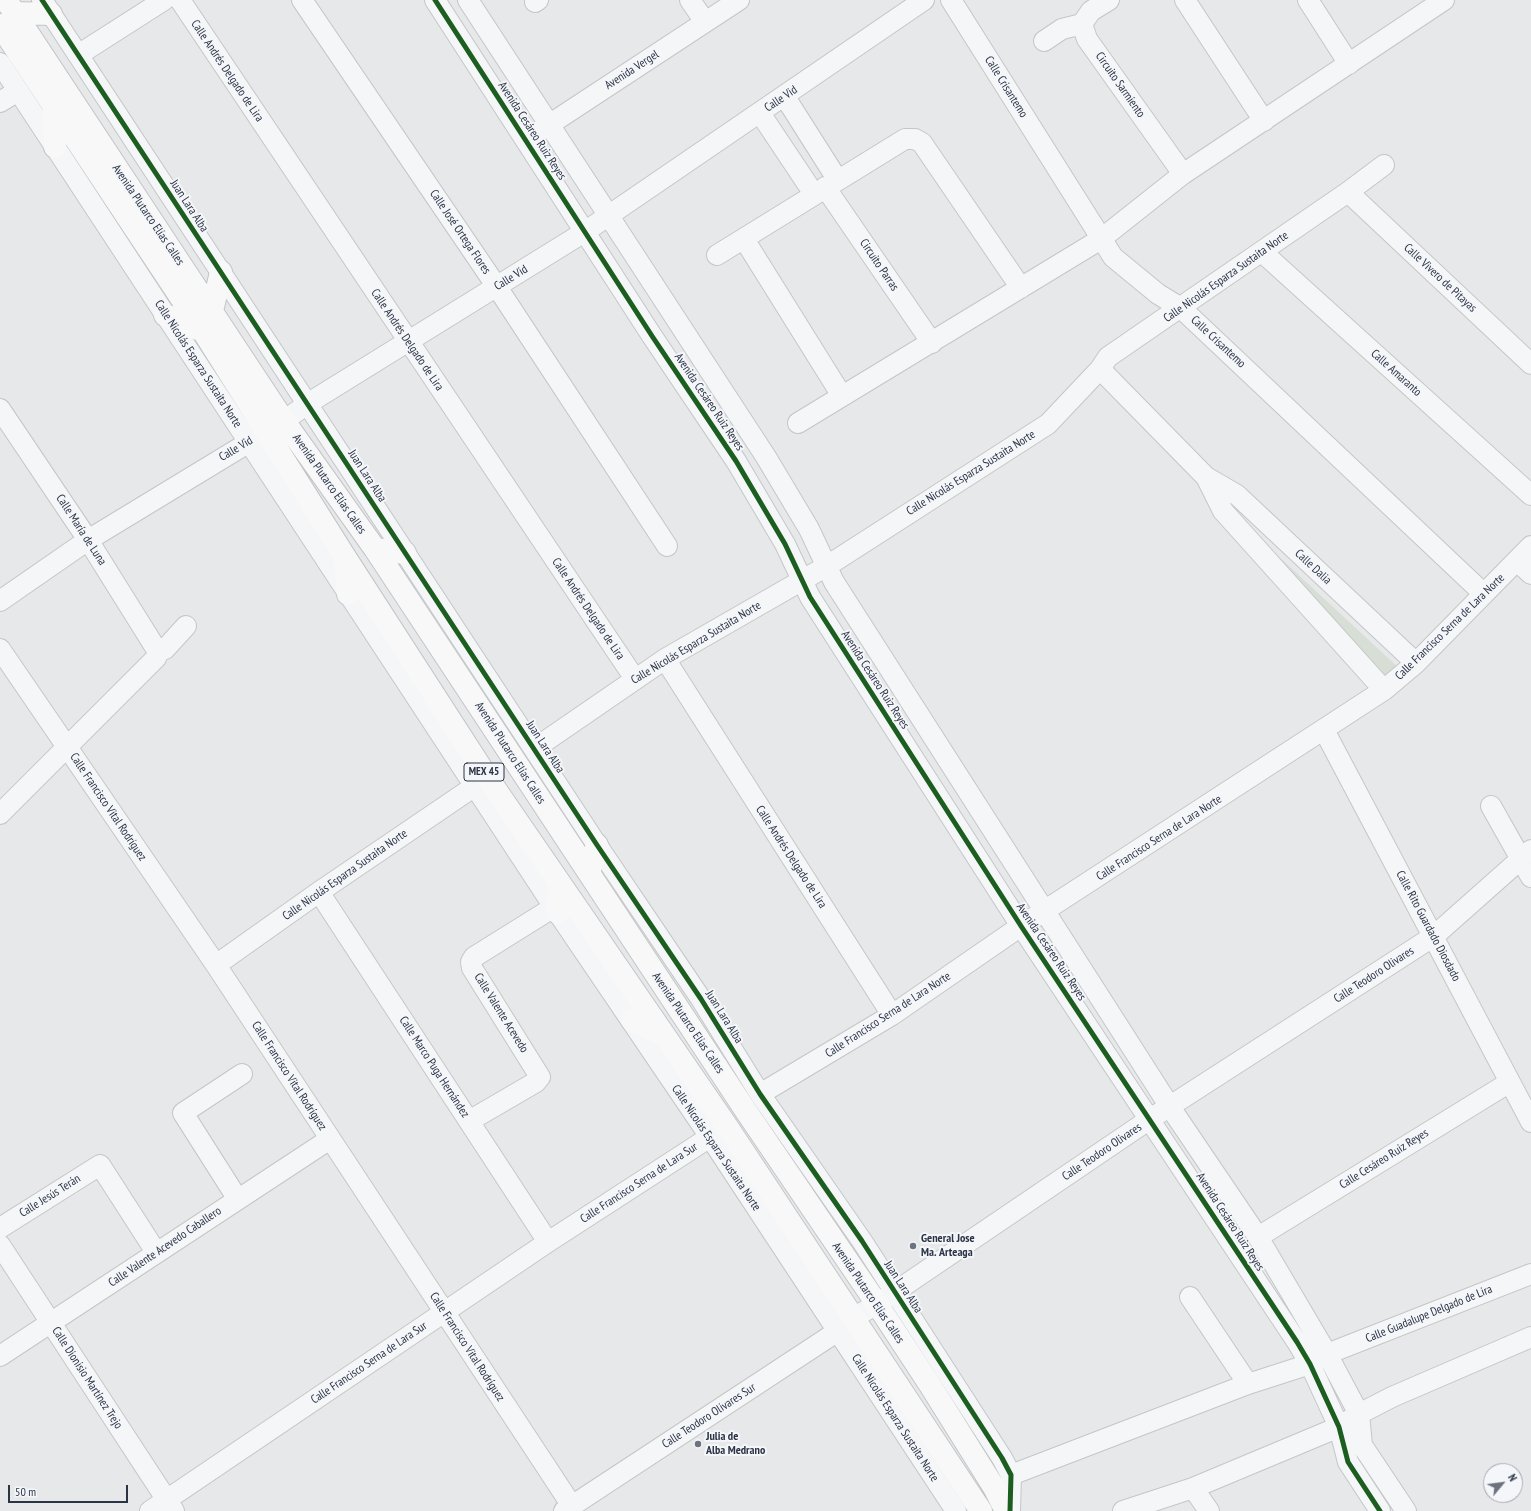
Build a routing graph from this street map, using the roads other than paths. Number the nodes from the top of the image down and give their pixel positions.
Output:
1 (302, 0) edge
2 (435, 0) edge
3 (468, 0) edge
4 (690, 0) edge
5 (924, 0) edge
6 (952, 0) edge
7 (1109, 0) edge
8 (1185, 0) edge
9 (1308, 0) edge
10 (1444, 0) edge
11 (180, 1) edge
12 (736, 1) edge
13 (46, 7) edge
14 (7, 13) edge
15 (705, 22) junction
16 (1082, 24) junction
17 (1044, 41) dead end
18 (78, 55) junction
19 (0, 63) edge
20 (1349, 64) junction
21 (18, 91) junction
22 (785, 97) junction
23 (0, 102) edge
24 (54, 108) junction
25 (760, 113) junction
26 (1264, 121) junction
27 (549, 124) junction
28 (526, 140) junction
29 (55, 148) junction
30 (1384, 165) dead end
31 (1183, 174) junction
32 (826, 187) junction
33 (1348, 192) junction
34 (609, 216) junction
35 (586, 231) junction
36 (1101, 239) junction
37 (744, 240) junction
38 (1262, 252) junction
39 (718, 255) dead end
40 (221, 272) junction
41 (497, 287) junction
42 (1021, 288) junction
43 (1181, 308) junction
44 (212, 311) junction
45 (165, 315) junction
46 (203, 331) junction
47 (409, 342) junction
48 (932, 343) junction
49 (1531, 364) edge
50 (1100, 369) junction
51 (842, 396) junction
52 (307, 404) junction
53 (0, 409) edge
54 (798, 423) dead end
55 (275, 426) junction
56 (248, 442) junction
57 (1206, 477) junction
58 (1531, 495) edge
59 (88, 540) junction
60 (667, 546) dead end
61 (1531, 546) edge
62 (375, 549) junction
63 (405, 553) junction
64 (345, 557) junction
65 (827, 566) junction
66 (1524, 568) edge
67 (801, 580) junction
68 (348, 594) junction
69 (1484, 594) junction
70 (0, 601) edge
71 (186, 626) dead end
72 (0, 649) edge
73 (158, 652) junction
74 (665, 659) junction
75 (1416, 663) junction
76 (635, 679) junction
77 (1384, 690) junction
78 (1324, 730) junction
79 (67, 747) junction
80 (534, 749) junction
81 (475, 786) junction
82 (1491, 806) dead end
83 (0, 814) edge
84 (597, 845) junction
85 (1526, 854) edge
86 (589, 873) junction
87 (1531, 877) edge
88 (560, 883) junction
89 (320, 892) junction
90 (556, 910) junction
91 (1045, 912) junction
92 (1021, 926) junction
93 (1434, 936) junction
94 (216, 965) junction
95 (701, 1000) junction
96 (681, 1013) junction
97 (892, 1015) junction
98 (632, 1020) junction
99 (663, 1035) junction
100 (242, 1074) dead end
101 (1510, 1082) junction
102 (760, 1094) junction
103 (1170, 1107) junction
104 (1150, 1119) junction
105 (469, 1121) junction
106 (1531, 1122) edge
107 (710, 1137) junction
108 (330, 1139) junction
109 (237, 1198) junction
110 (0, 1228) edge
111 (1258, 1237) junction
112 (548, 1242) junction
113 (0, 1245) edge
114 (156, 1252) junction
115 (1531, 1274) edge
116 (1190, 1297) dead end
117 (885, 1298) junction
118 (444, 1312) junction
119 (51, 1322) junction
120 (845, 1325) junction
121 (1531, 1337) edge
122 (0, 1356) edge
123 (1319, 1359) junction
124 (1248, 1384) junction
125 (1358, 1414) junction
126 (1338, 1427) junction
127 (1011, 1475) junction
128 (1193, 1488) junction
129 (171, 1505) edge
130 (568, 1509) edge
131 (150, 1511) edge
132 (956, 1511) edge
133 (981, 1511) edge
134 (1006, 1511) edge
135 (1010, 1511) edge
136 (1123, 1511) edge
137 (1209, 1511) edge
138 (1380, 1511) edge
139 (1406, 1511) edge

1 - 41 street, Calle José Ortega Flores
2 - 28 street, Avenida Cesáreo Ruiz Reyes
3 - 27 street, Avenida Cesáreo Ruiz Reyes
4 - 15 street
5 - 22 street, Calle Vid
6 - 36 street, Calle Crisantemo
7 - 16 street
8 - 26 street
9 - 20 street
10 - 20 street
11 - 18 street
11 - 47 street, Calle Andrés Delgado de Lira
12 - 15 street, Avenida Vergel
13 - 14 main road
13 - 18 street, Juan Lara Alba
14 - 24 main road, Avenida Plutarco Elías Calles / MEX 45
14 - 44 main road, Avenida Plutarco Elías Calles / MEX 45
15 - 27 street, Avenida Vergel
16 - 17 street
16 - 31 street, Circuito Sarmiento
18 - 40 street, Juan Lara Alba
19 - 21 street, Calle Nicolás Esparza Sustaita Norte
20 - 26 street
21 - 23 street
21 - 29 street, Calle Nicolás Esparza Sustaita Norte
22 - 25 street, Calle Vid
22 - 32 street, Circuito Parras
24 - 29 main road
24 - 46 main road, Avenida Plutarco Elías Calles / MEX 45
25 - 32 street, Circuito Parras
25 - 34 street, Calle Vid
26 - 31 street
27 - 28 street, Avenida Vergel
27 - 34 street, Avenida Cesáreo Ruiz Reyes
28 - 35 street, Avenida Cesáreo Ruiz Reyes
29 - 45 street, Calle Nicolás Esparza Sustaita Norte
30 - 33 street, Calle Nicolás Esparza Sustaita Norte
31 - 36 street
32 - 37 street
32 - 42 street
32 - 48 street, Circuito Parras
33 - 38 street, Calle Nicolás Esparza Sustaita Norte
33 - 49 street, Calle Vivero de Pitayas
34 - 35 street, Calle Vid
34 - 65 street, Avenida Cesáreo Ruiz Reyes
35 - 41 street, Calle Vid
35 - 67 street, Avenida Cesáreo Ruiz Reyes
36 - 42 street
36 - 43 street, Calle Crisantemo
37 - 39 street
37 - 51 street
38 - 43 street, Calle Nicolás Esparza Sustaita Norte
38 - 58 street, Calle Amaranto
40 - 44 main road
40 - 52 street, Juan Lara Alba
41 - 47 street, Calle Vid
41 - 60 street, Calle José Ortega Flores
42 - 48 street
43 - 50 street, Calle Nicolás Esparza Sustaita Norte
43 - 69 street, Calle Crisantemo
44 - 55 main road, Avenida Plutarco Elías Calles / MEX 45
45 - 46 main road
45 - 56 street, Calle Nicolás Esparza Sustaita Norte
46 - 55 main road, Avenida Plutarco Elías Calles / MEX 45
47 - 52 street, Calle Vid
47 - 76 street, Calle Andrés Delgado de Lira
48 - 51 street
50 - 57 street, Calle Dalia
50 - 65 street, Calle Nicolás Esparza Sustaita Norte
51 - 54 street
52 - 55 street, Calle Vid
52 - 63 street, Juan Lara Alba
53 - 59 street, Calle María de Luna
55 - 56 street, Calle Vid
55 - 62 main road, Avenida Plutarco Elías Calles / MEX 45
55 - 64 main road, Avenida Plutarco Elías Calles / MEX 45
56 - 59 street, Calle Vid
56 - 68 street, Calle Nicolás Esparza Sustaita Norte
57 - 75 street, Calle Dalia
57 - 77 street, Calle Dalia
59 - 70 street, Calle Vid
59 - 73 street, Calle María de Luna
61 - 66 street, Calle Francisco Serna de Lara Norte
62 - 63 main road
62 - 86 main road, Avenida Plutarco Elías Calles / MEX 45
63 - 80 street, Juan Lara Alba
64 - 68 main road
64 - 88 main road, Avenida Plutarco Elías Calles / MEX 45
65 - 67 street, Calle Nicolás Esparza Sustaita Norte
65 - 91 street, Avenida Cesáreo Ruiz Reyes
66 - 69 street, Calle Francisco Serna de Lara Norte
67 - 74 street, Calle Nicolás Esparza Sustaita Norte
67 - 92 street, Avenida Cesáreo Ruiz Reyes
68 - 81 street, Calle Nicolás Esparza Sustaita Norte
69 - 75 street, Calle Francisco Serna de Lara Norte
71 - 73 street
72 - 79 street, Calle Francisco Vital Rodríguez
73 - 79 street
74 - 76 street, Calle Nicolás Esparza Sustaita Norte
74 - 97 street, Calle Andrés Delgado de Lira
75 - 77 street, Calle Francisco Serna de Lara Norte
76 - 80 street, Calle Nicolás Esparza Sustaita Norte
77 - 78 street, Calle Francisco Serna de Lara Norte
78 - 91 street, Calle Francisco Serna de Lara Norte
78 - 93 street, Calle Rito Guardado Diosdado
79 - 83 street
79 - 94 street, Calle Francisco Vital Rodríguez
80 - 84 street, Juan Lara Alba
81 - 89 street, Calle Nicolás Esparza Sustaita Norte
81 - 90 street, Calle Nicolás Esparza Sustaita Norte
82 - 85 street
84 - 86 main road
84 - 95 street, Juan Lara Alba
85 - 87 street
85 - 93 street, Calle Teodoro Olivares
86 - 96 main road, Avenida Plutarco Elías Calles / MEX 45
88 - 90 main road
88 - 99 main road, Avenida Plutarco Elías Calles / MEX 45
89 - 94 street, Calle Nicolás Esparza Sustaita Norte
89 - 105 street, Calle Marco Puga Hernández
90 - 98 street, Calle Nicolás Esparza Sustaita Norte
90 - 105 street, Calle Valente Acevedo
91 - 92 street, Calle Francisco Serna de Lara Norte
91 - 103 street, Avenida Cesáreo Ruiz Reyes
92 - 97 street, Calle Francisco Serna de Lara Norte
92 - 104 street, Avenida Cesáreo Ruiz Reyes
93 - 101 street, Calle Rito Guardado Diosdado
93 - 103 street, Calle Teodoro Olivares
94 - 108 street, Calle Francisco Vital Rodríguez
95 - 96 street
95 - 102 street, Juan Lara Alba
96 - 117 main road, Avenida Plutarco Elías Calles / MEX 45
97 - 102 street, Calle Francisco Serna de Lara Norte
98 - 99 main road
98 - 107 street, Calle Nicolás Esparza Sustaita Norte
99 - 120 main road, Avenida Plutarco Elías Calles / MEX 45
100 - 109 street
101 - 106 street, Calle Rito Guardado Diosdado
101 - 111 street, Calle Cesáreo Ruiz Reyes
102 - 117 street, Juan Lara Alba
103 - 104 street, Calle Teodoro Olivares
103 - 111 street, Avenida Cesáreo Ruiz Reyes
104 - 117 street, Calle Teodoro Olivares
104 - 123 street, Avenida Cesáreo Ruiz Reyes
105 - 112 street, Calle Marco Puga Hernández
107 - 112 street, Calle Francisco Serna de Lara Sur
107 - 120 street, Calle Nicolás Esparza Sustaita Norte
108 - 109 street, Calle Valente Acevedo Caballero
108 - 118 street, Calle Francisco Vital Rodríguez
109 - 114 street, Calle Valente Acevedo Caballero
110 - 114 street, Calle Jesús Terán
111 - 123 street, Avenida Cesáreo Ruiz Reyes
112 - 118 street, Calle Francisco Serna de Lara Sur
113 - 119 street, Calle Dionisio Martínez Trejo
114 - 119 street, Calle Valente Acevedo Caballero
115 - 123 street, Calle Guadalupe Delgado de Lira
116 - 124 street
117 - 120 street, Calle Teodoro Olivares
117 - 127 street, Juan Lara Alba
117 - 134 main road, Avenida Plutarco Elías Calles / MEX 45
118 - 129 street, Calle Francisco Serna de Lara Sur
118 - 130 street, Calle Francisco Vital Rodríguez
119 - 122 street, Calle Valente Acevedo Caballero
119 - 129 street, Calle Dionisio Martínez Trejo
120 - 130 street, Calle Teodoro Olivares Sur
120 - 132 street, Calle Nicolás Esparza Sustaita Norte
120 - 133 main road, Avenida Plutarco Elías Calles / MEX 45
121 - 125 street
123 - 124 street, Calle Guadalupe Delgado de Lira
123 - 125 street
123 - 126 street
124 - 127 street, Calle Guadalupe Delgado de Lira
125 - 126 street
125 - 139 street
126 - 128 street
126 - 138 street
127 - 135 street, Juan Lara Alba
128 - 136 street
128 - 137 street
129 - 131 street, Calle Francisco Serna de Lara Sur

